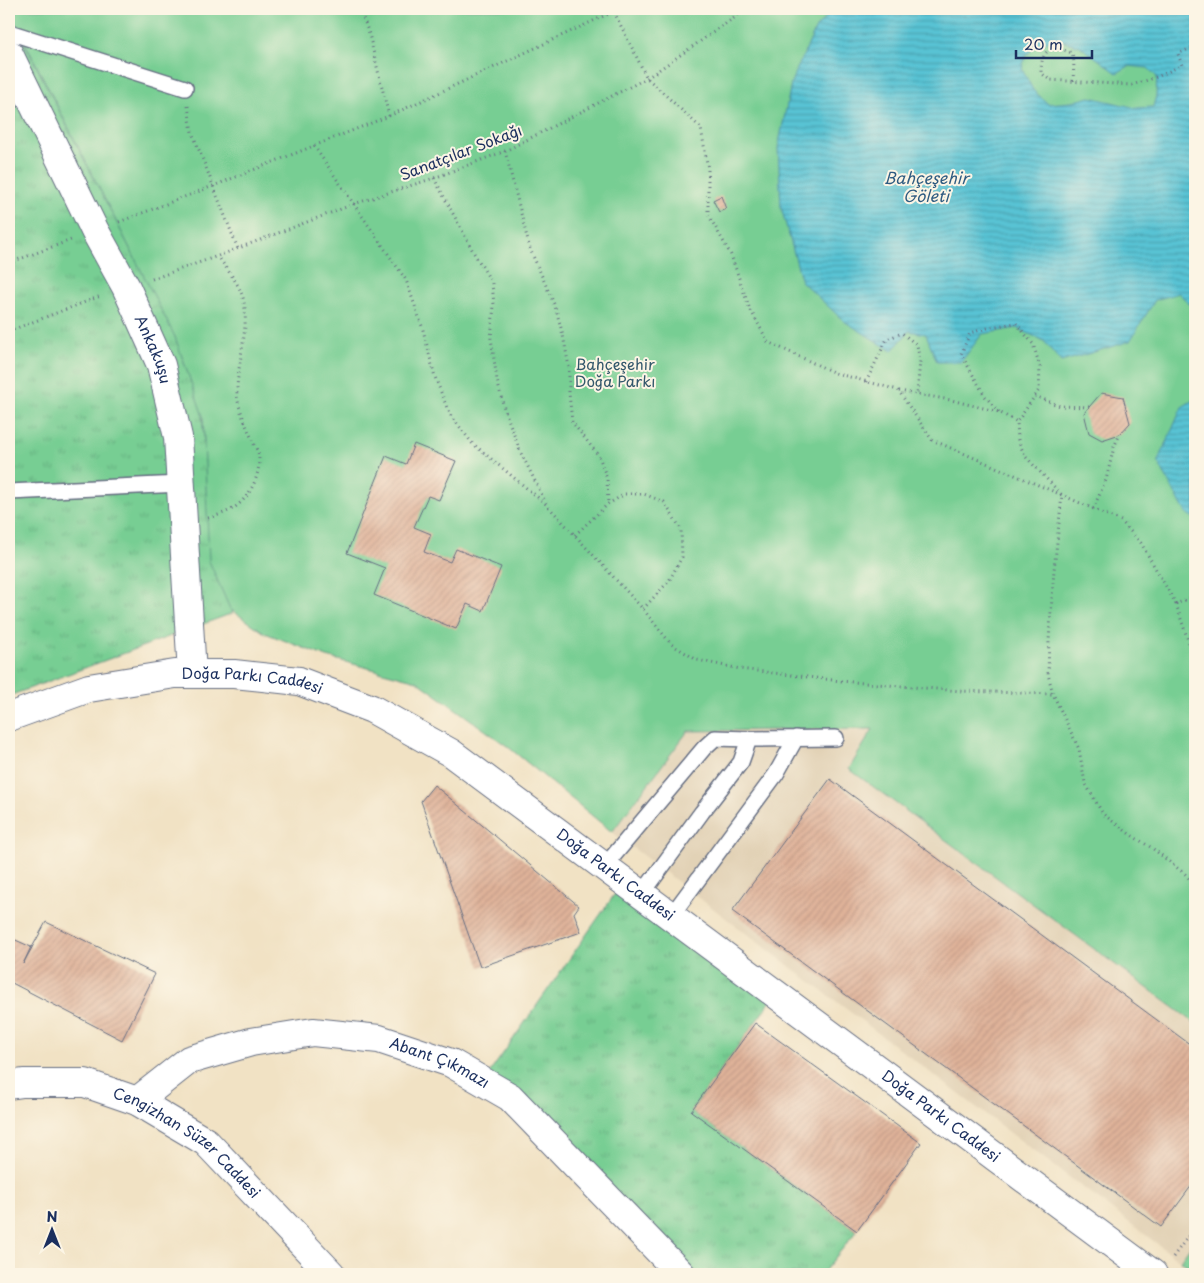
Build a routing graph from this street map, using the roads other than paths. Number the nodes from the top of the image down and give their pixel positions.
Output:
1 (9, 32) edge
2 (9, 54) edge
3 (185, 88) road end
4 (181, 484) junction
5 (9, 492) edge
6 (192, 674) junction
7 (9, 716) edge
8 (796, 738) junction
9 (836, 738) dead end
10 (749, 739) junction
11 (604, 867) junction
12 (642, 894) junction
13 (671, 916) junction
14 (9, 1085) edge
15 (137, 1101) junction
16 (1162, 1266) edge
17 (331, 1274) edge
18 (681, 1274) edge

1 - 3 lane
2 - 4 street, Ankakuşu
4 - 5 lane
4 - 6 street, Ankakuşu
6 - 7 street, Doğa Parkı Caddesi
6 - 11 street, Doğa Parkı Caddesi
8 - 9 lane
8 - 10 lane
8 - 13 lane
10 - 11 lane
10 - 12 lane
11 - 12 street, Doğa Parkı Caddesi
12 - 13 street, Doğa Parkı Caddesi
13 - 16 street, Doğa Parkı Caddesi
14 - 15 street, Cengizhan Süzer Caddesi
15 - 17 street, Cengizhan Süzer Caddesi
15 - 18 street, Abant Çıkmazı

